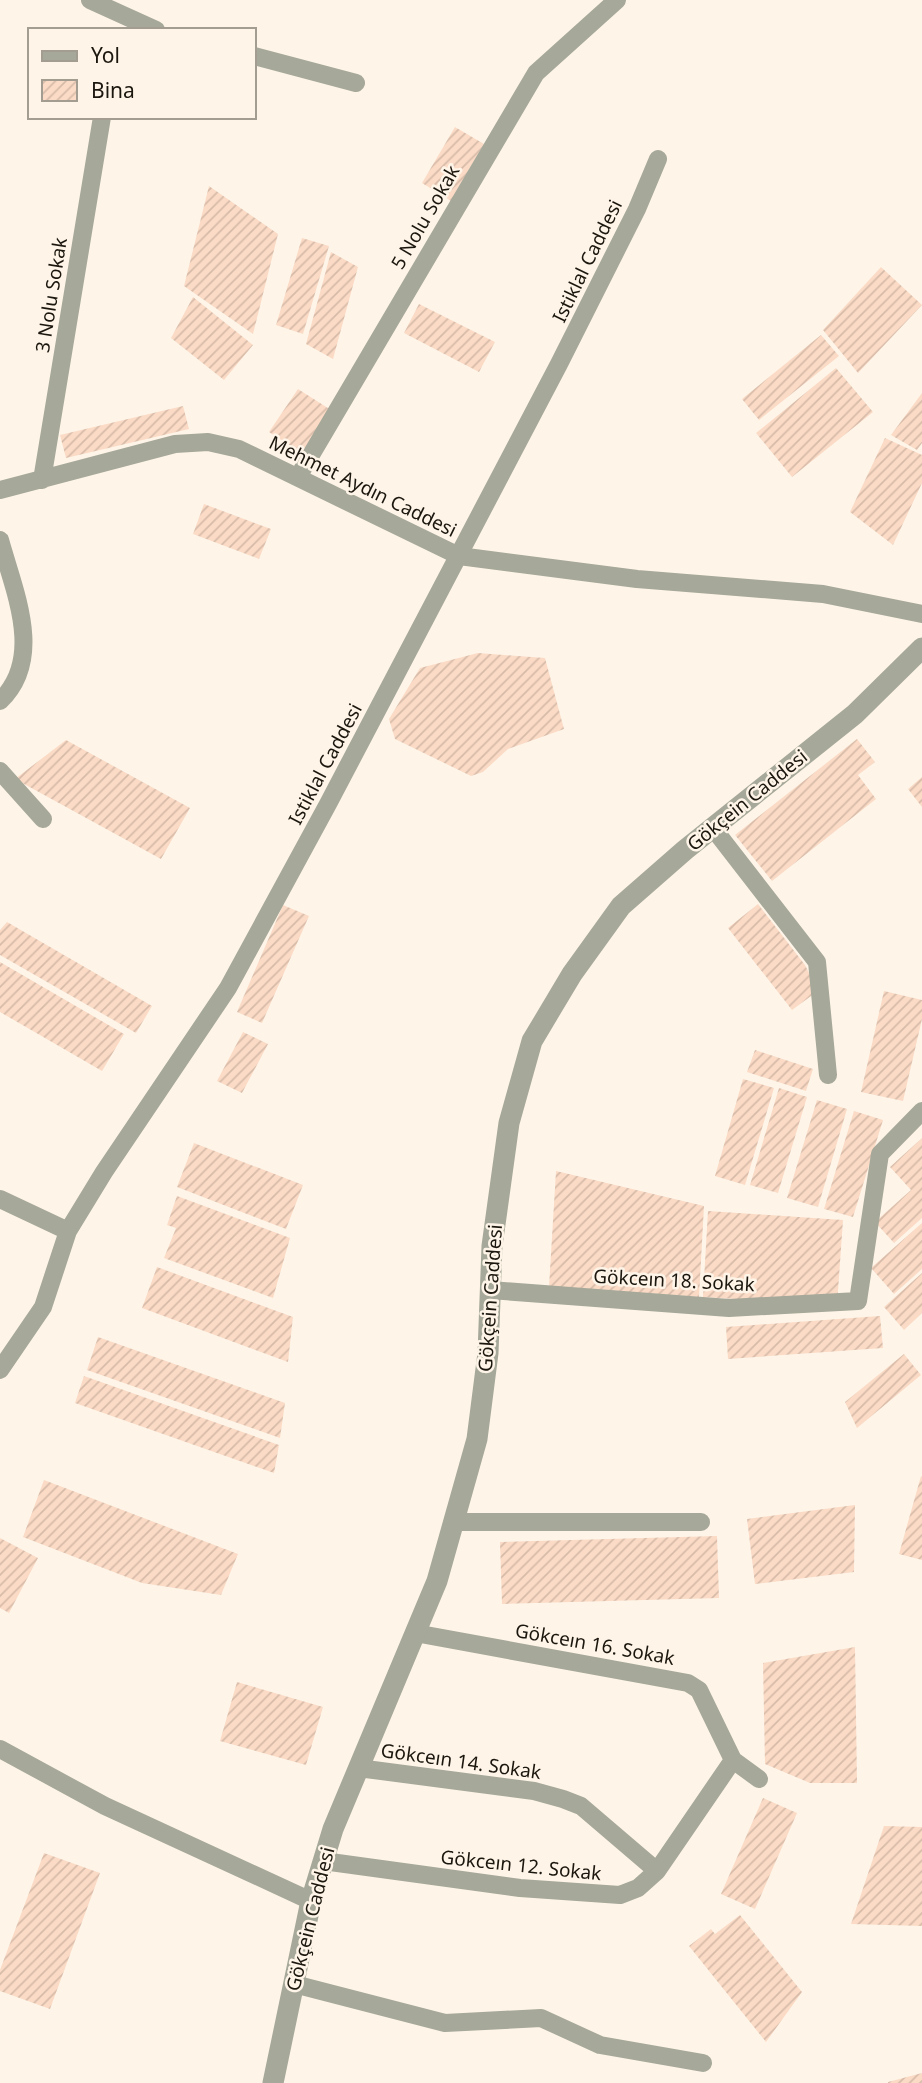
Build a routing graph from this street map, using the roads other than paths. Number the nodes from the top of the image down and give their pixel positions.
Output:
1 (90, 0) edge
2 (617, 0) edge
3 (118, 22) edge
4 (146, 28) edge
5 (256, 57) edge
6 (356, 83) dead end
7 (102, 119) edge
8 (658, 159) dead end
9 (298, 477) junction
10 (42, 480) junction
11 (0, 490) edge
12 (0, 540) edge
13 (459, 555) junction
14 (922, 614) edge
15 (922, 648) edge
16 (0, 701) edge
17 (0, 771) edge
18 (43, 819) dead end
19 (713, 828) junction
20 (828, 1075) dead end
21 (922, 1111) edge
22 (0, 1199) edge
23 (68, 1231) junction
24 (490, 1290) junction
25 (0, 1370) edge
26 (455, 1522) junction
27 (701, 1522) dead end
28 (415, 1633) junction
29 (0, 1749) edge
30 (733, 1760) junction
31 (358, 1768) junction
32 (759, 1779) dead end
33 (323, 1861) junction
34 (657, 1871) junction
35 (311, 1901) junction
36 (294, 1984) junction
37 (702, 2063) dead end
38 (273, 2083) edge

1 - 3 street
2 - 9 street, 5 Nolu Sokak
3 - 4 street
5 - 6 street
7 - 10 street, 3 Nolu Sokak
8 - 13 street, Istiklal Caddesi
9 - 10 street, Mehmet Aydın Caddesi
9 - 13 street, Mehmet Aydın Caddesi
10 - 11 street, Mehmet Aydın Caddesi
12 - 16 street
13 - 14 street, Mehmet Aydın Caddesi
13 - 23 street, Istiklal Caddesi
15 - 19 street, Gökçein Caddesi
17 - 18 street
19 - 20 street
19 - 24 street, Gökçein Caddesi
21 - 24 street, Gökceın 18. Sokak
22 - 23 street
23 - 25 street, Istiklal Caddesi
24 - 26 street, Gökçein Caddesi
26 - 27 street
26 - 28 street, Gökçein Caddesi
28 - 30 street, Gökceın 16. Sokak
28 - 31 street, Gökçein Caddesi
29 - 35 street
30 - 32 street, Gökceın 16. Sokak
30 - 34 street, Gökceın 12. Sokak
31 - 33 street, Gökçein Caddesi
31 - 34 street, Gökceın 14. Sokak
33 - 34 street, Gökceın 12. Sokak
33 - 35 street, Gökçein Caddesi
35 - 36 street, Gökçein Caddesi
36 - 37 street
36 - 38 street, Gökçein Caddesi

